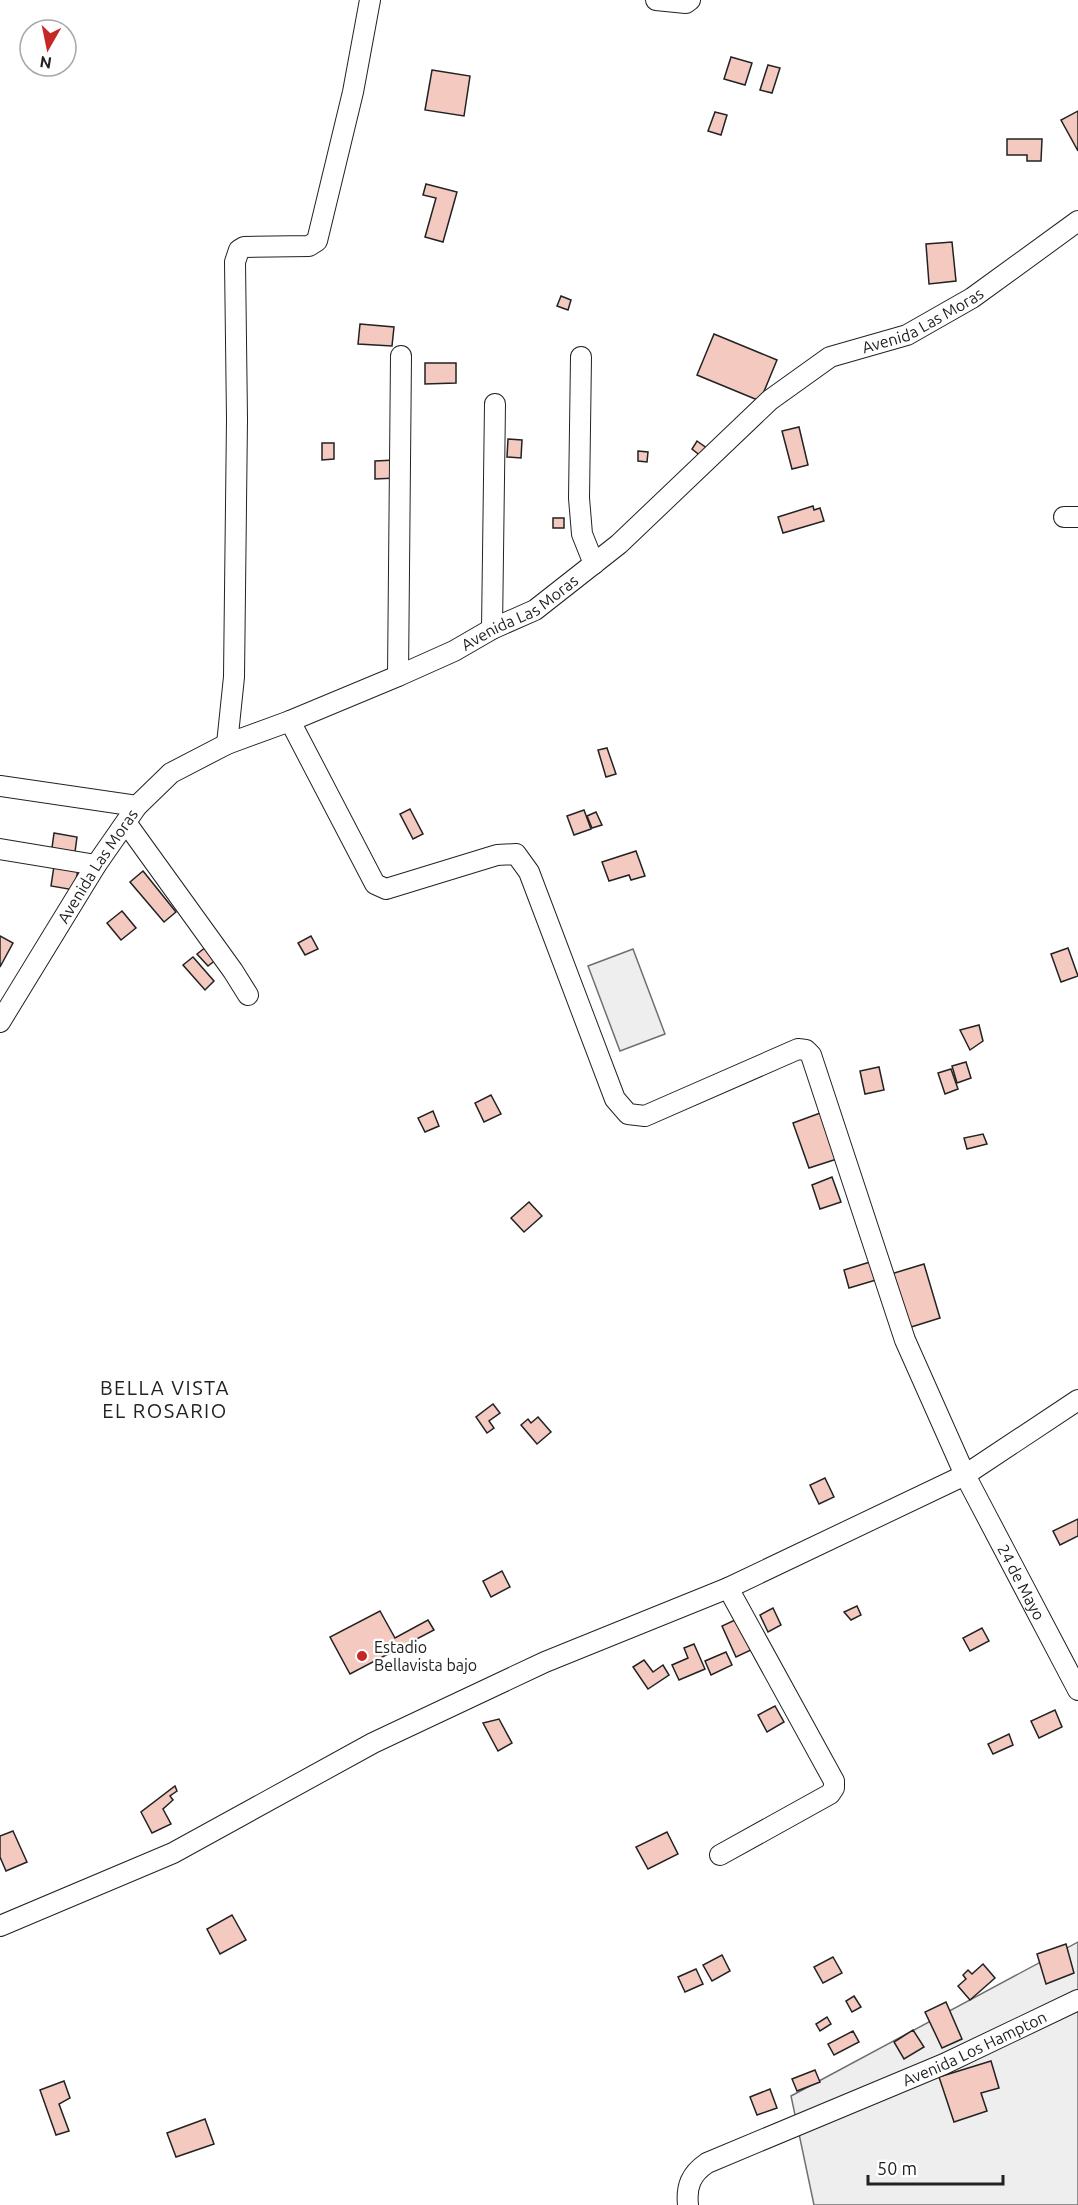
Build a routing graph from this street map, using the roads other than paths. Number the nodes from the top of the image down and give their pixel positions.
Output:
1 (370, 0) edge
2 (656, 0) edge
3 (690, 0) edge
4 (1078, 221) edge
5 (401, 356) dead end
6 (581, 357) dead end
7 (495, 404) dead end
8 (594, 564) junction
9 (492, 629) junction
10 (398, 676) junction
11 (290, 721) junction
12 (227, 744) junction
13 (0, 786) edge
14 (137, 806) junction
15 (127, 824) junction
16 (0, 849) edge
17 (96, 865) junction
18 (248, 995) dead end
19 (0, 1022) edge
20 (1078, 1400) edge
21 (965, 1475) junction
22 (728, 1588) junction
23 (1078, 1690) edge
24 (720, 1856) dead end
25 (0, 1926) edge
26 (1078, 2000) edge
27 (688, 2205) edge

1 - 12 street
2 - 3 street
4 - 8 street, Avenida Las Moras
5 - 10 street
6 - 8 street
7 - 9 street
8 - 9 street, Avenida Las Moras
9 - 10 street, Avenida Las Moras
10 - 11 street, Avenida Las Moras
11 - 12 street, Avenida Las Moras
11 - 21 street, 24 de Mayo
12 - 14 street, Avenida Las Moras
13 - 14 street
14 - 15 street, Avenida Las Moras
15 - 17 street, Avenida Las Moras
15 - 18 street
16 - 17 street
17 - 19 street, Avenida Las Moras
20 - 21 street
21 - 22 street
21 - 23 street, 24 de Mayo
22 - 24 street
22 - 25 street
26 - 27 street, Avenida Los Hampton

